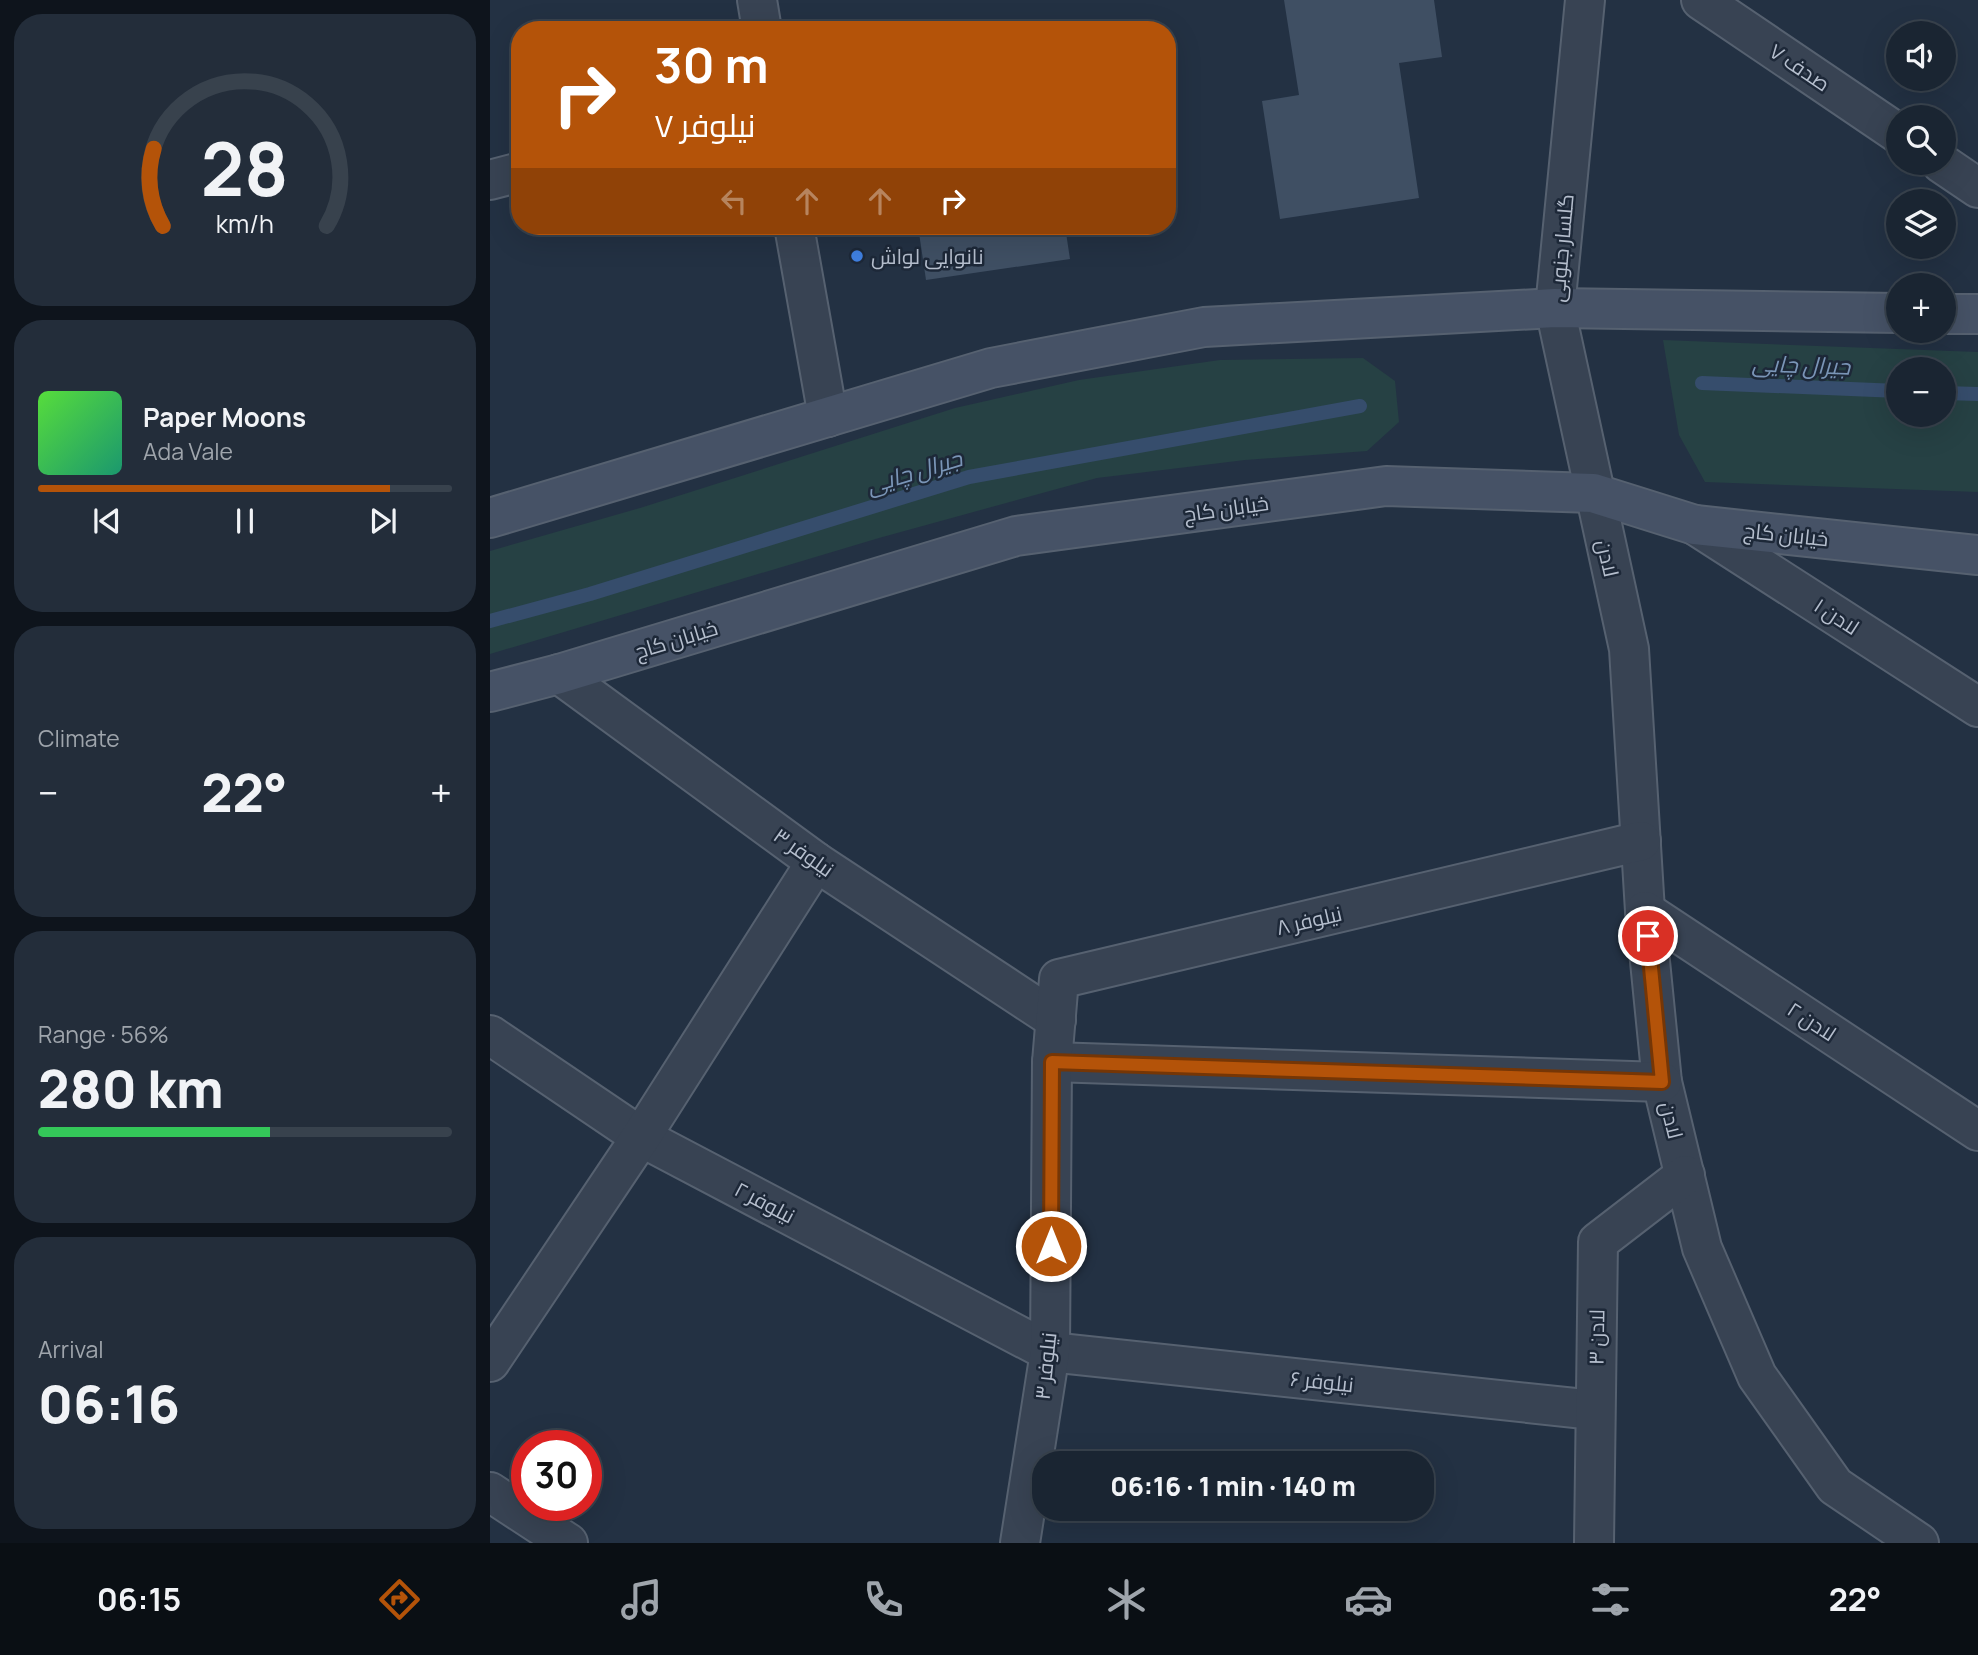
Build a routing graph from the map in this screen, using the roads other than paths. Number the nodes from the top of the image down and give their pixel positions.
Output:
1 (757, 0) edge
2 (1585, 0) edge
3 (1701, 0) edge
4 (760, 21) edge
5 (1886, 125) edge
6 (1956, 173) edge
7 (511, 174) edge
8 (490, 180) edge
9 (1978, 188) edge
10 (796, 235) edge
11 (1555, 308) junction
12 (1886, 313) edge
13 (1956, 314) edge
14 (1978, 314) edge
15 (828, 417) junction
16 (1593, 493) junction
17 (490, 518) edge
18 (1695, 525) junction
19 (1978, 555) edge
20 (559, 674) junction
21 (490, 692) edge
22 (1978, 707) edge
23 (1641, 841) junction
24 (816, 862) junction
25 (1645, 911) junction
26 (1056, 1020) junction
27 (490, 1035) edge
28 (1052, 1062) junction
29 (1662, 1082) junction
30 (1978, 1131) edge
31 (641, 1137) junction
32 (1685, 1175) junction
33 (1050, 1352) junction
34 (490, 1362) edge
35 (1594, 1410) junction
36 (490, 1492) edge
37 (568, 1543) edge
38 (1020, 1543) edge
39 (1594, 1543) edge
40 (1919, 1543) edge

1 - 4 street
2 - 11 street, گلسار جنوبی
3 - 5 street, صدف ۷
6 - 9 street
7 - 8 street
10 - 15 street
11 - 12 main road
11 - 15 main road
11 - 16 street, گلسار جنوبی
13 - 14 main road
15 - 17 main road
16 - 18 main road, خیابان کاج
16 - 20 main road, خیابان کاج
16 - 23 street, لادن
18 - 19 main road, خیابان کاج
18 - 22 street, لادن ۱
20 - 21 main road, خیابان کاج
20 - 24 street, نیلوفر ۳
23 - 25 street, لادن
23 - 26 street, نیلوفر ۸
24 - 26 street, نیلوفر ۳
24 - 31 street
25 - 29 street, لادن
25 - 30 street, لادن ۲
26 - 28 street, نیلوفر ۸
27 - 31 street, نیلوفر ۲
28 - 29 street
28 - 33 street, نیلوفر ۳
29 - 32 street, لادن
31 - 33 street, نیلوفر ۲
31 - 34 street
32 - 35 street, لادن ۳
32 - 40 street, لادن
33 - 35 street, نیلوفر ۶
33 - 38 street, نیلوفر ۳
35 - 39 street, لادن ۳
36 - 37 street

